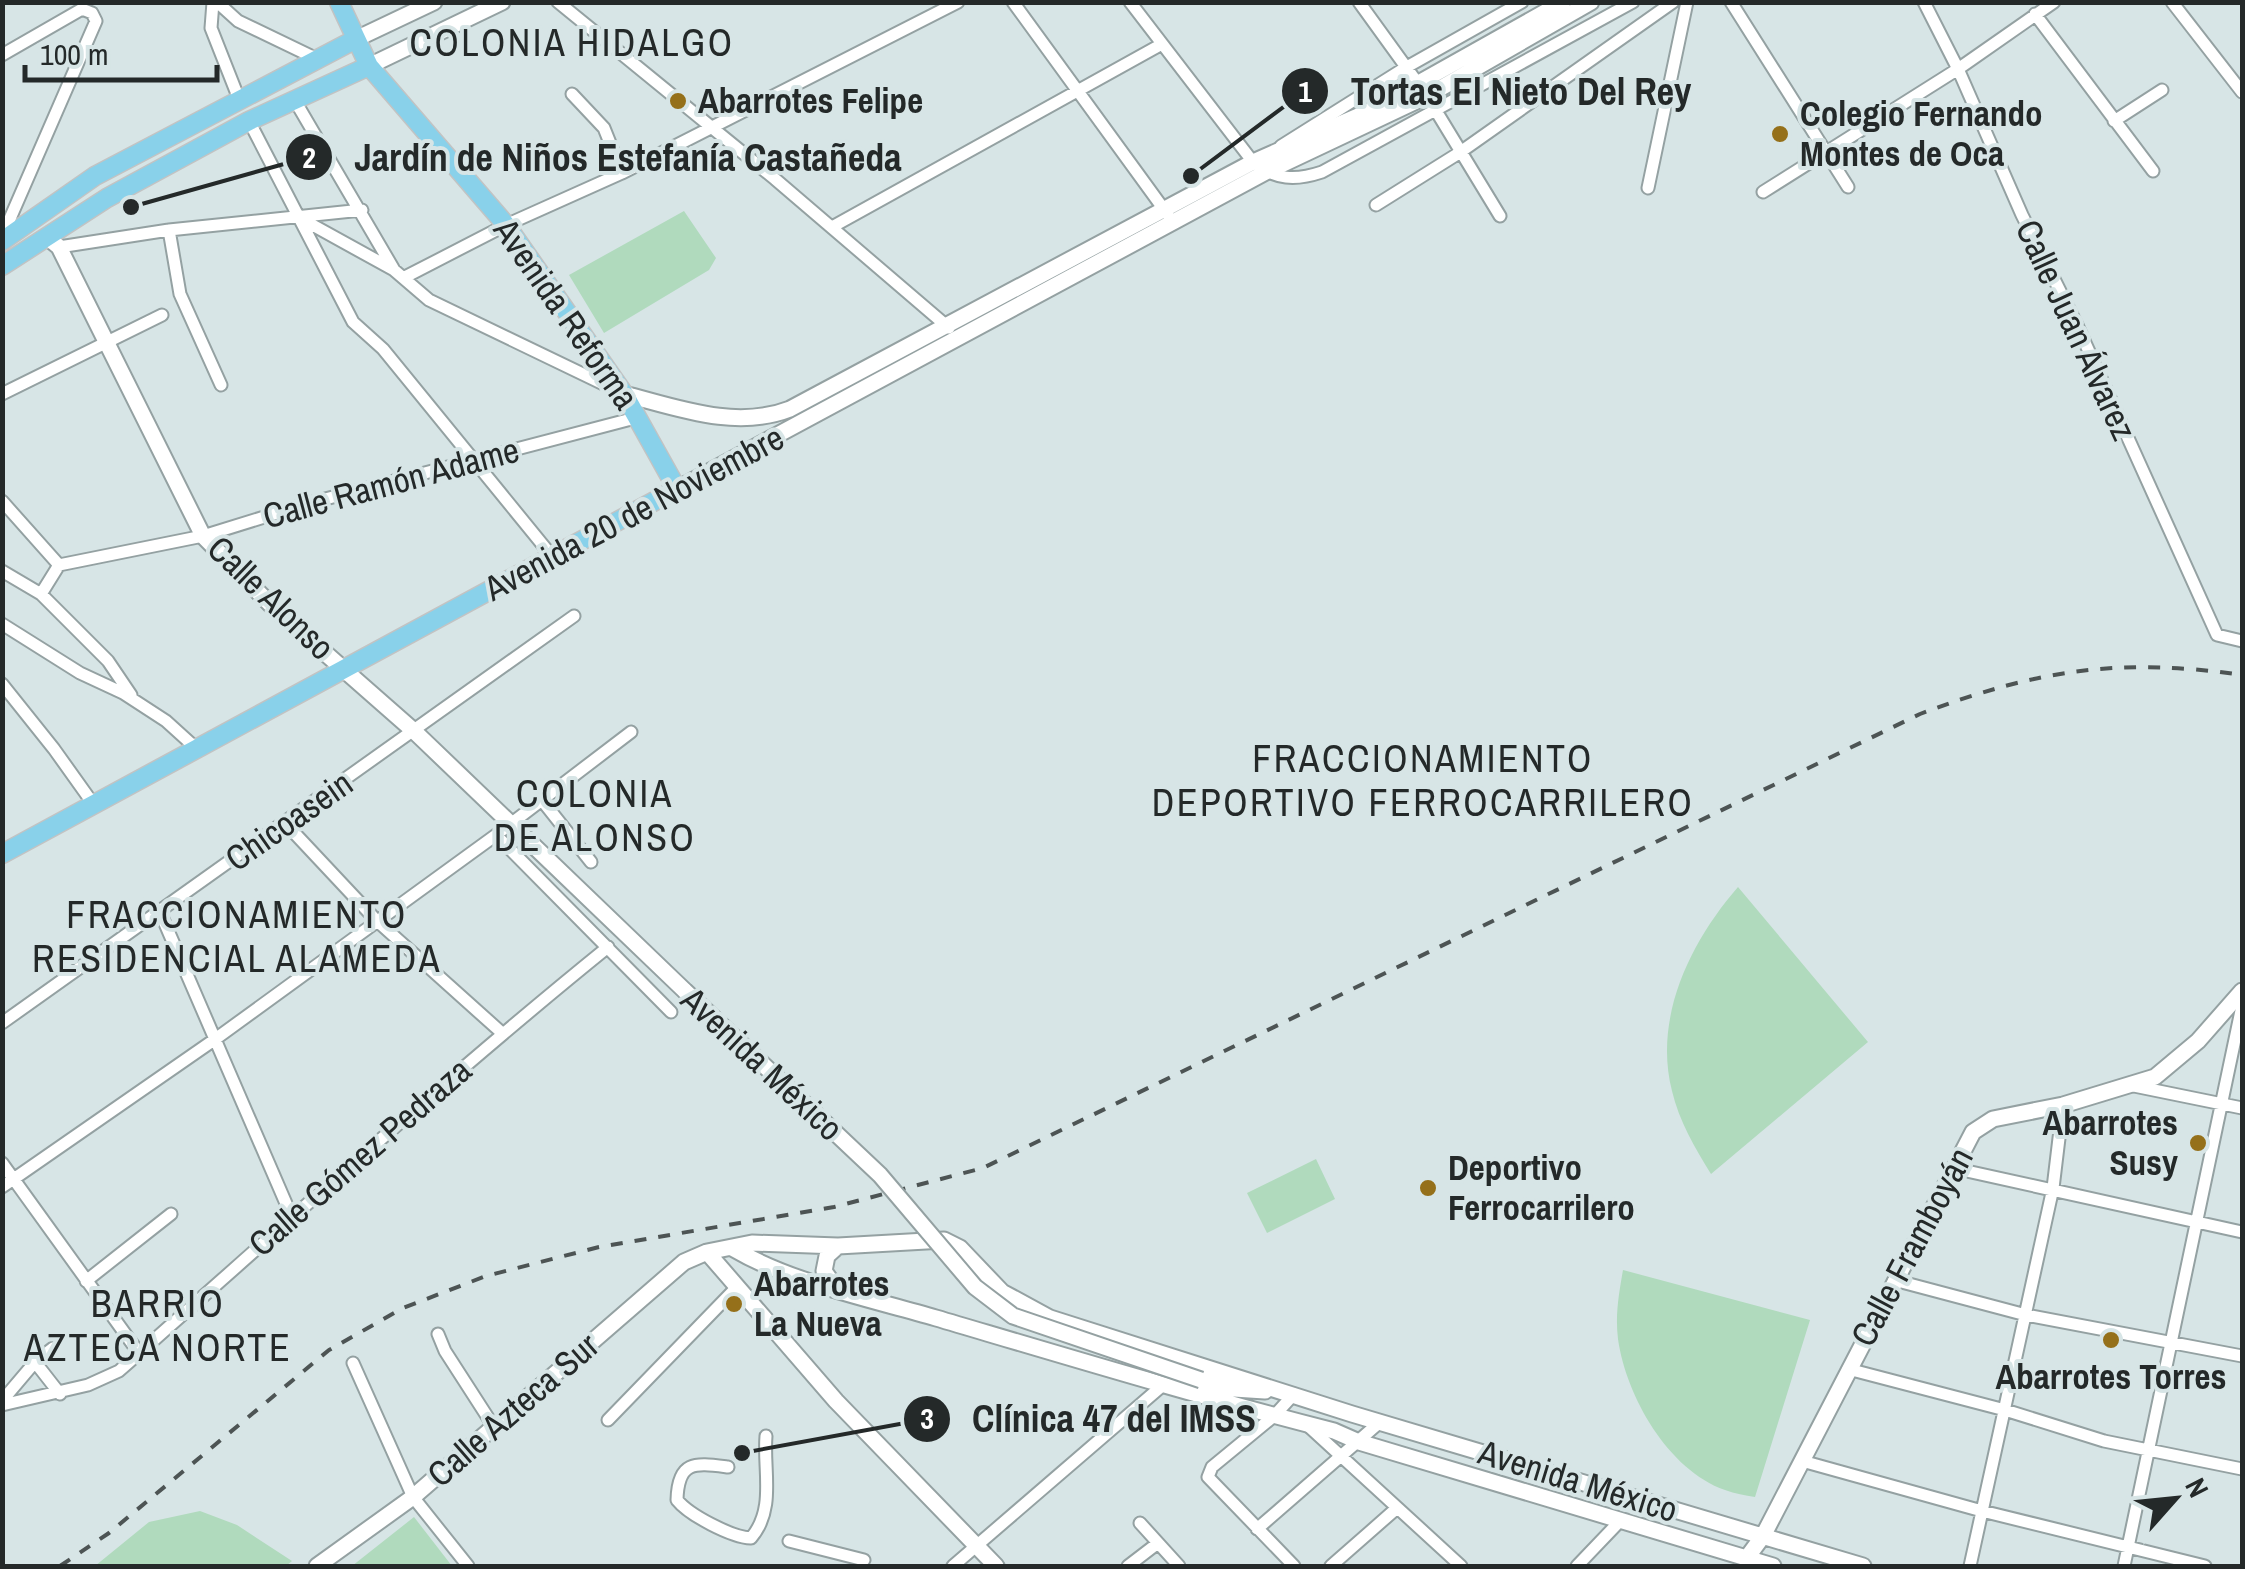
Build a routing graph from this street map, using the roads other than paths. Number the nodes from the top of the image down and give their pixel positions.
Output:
1 (102, 2) edge
2 (215, 2) edge
3 (339, 2) edge
4 (434, 2) edge
5 (502, 2) edge
6 (558, 2) edge
7 (958, 2) edge
8 (1012, 2) edge
9 (1130, 2) edge
10 (1359, 2) edge
11 (1522, 2) edge
12 (1562, 2) edge
13 (1591, 2) edge
14 (1632, 2) edge
15 (1673, 2) edge
16 (1687, 2) edge
17 (1731, 2) edge
18 (1924, 2) edge
19 (2054, 2) edge
20 (2172, 2) edge
21 (92, 12) junction
22 (2035, 14) junction
23 (356, 39) junction
24 (1162, 44) junction
25 (2, 55) edge
26 (315, 58) junction
27 (368, 66) junction
28 (1405, 68) junction
29 (1958, 68) junction
30 (1078, 90) junction
31 (1422, 90) junction
32 (2162, 90) dead end
33 (2242, 92) edge
34 (572, 94) dead end
35 (239, 99) junction
36 (294, 99) junction
37 (1435, 113) junction
38 (249, 121) junction
39 (2114, 121) junction
40 (712, 127) junction
41 (1827, 152) junction
42 (1459, 153) junction
43 (1272, 154) junction
44 (1260, 167) junction
45 (2153, 171) dead end
46 (622, 173) junction
47 (1848, 187) dead end
48 (1648, 188) dead end
49 (1763, 192) dead end
50 (1376, 205) dead end
51 (1163, 208) junction
52 (362, 210) junction
53 (1500, 216) dead end
54 (298, 217) junction
55 (1174, 223) junction
56 (506, 225) junction
57 (832, 226) junction
58 (168, 230) junction
59 (2, 239) edge
60 (54, 242) junction
61 (2, 266) edge
62 (400, 274) junction
63 (162, 315) dead end
64 (946, 326) junction
65 (960, 337) junction
66 (104, 342) junction
67 (221, 385) dead end
68 (2, 394) edge
69 (624, 394) junction
70 (639, 417) junction
71 (471, 460) junction
72 (677, 489) junction
73 (2, 502) edge
74 (204, 536) junction
75 (551, 555) junction
76 (59, 566) junction
77 (2, 571) edge
78 (41, 594) junction
79 (574, 616) dead end
80 (2, 624) edge
81 (2242, 641) edge
82 (346, 670) junction
83 (2, 684) edge
84 (135, 700) junction
85 (414, 732) junction
86 (631, 732) dead end
87 (198, 750) junction
88 (541, 800) junction
89 (94, 805) junction
90 (510, 823) junction
91 (286, 824) junction
92 (496, 835) junction
93 (2, 854) edge
94 (591, 862) dead end
95 (582, 894) joint
96 (160, 912) junction
97 (376, 920) junction
98 (608, 947) junction
99 (2242, 991) edge
100 (2242, 1006) edge
101 (671, 1012) dead end
102 (2, 1023) edge
103 (502, 1033) junction
104 (214, 1040) junction
105 (2132, 1085) junction
106 (2222, 1104) junction
107 (2063, 1105) junction
108 (2242, 1108) edge
109 (2, 1163) edge
110 (1952, 1168) junction
111 (8, 1183) edge
112 (2054, 1188) junction
113 (171, 1214) dead end
114 (292, 1215) junction
115 (2196, 1222) junction
116 (2242, 1232) edge
117 (838, 1246) junction
118 (734, 1248) junction
119 (707, 1252) junction
120 (1894, 1280) junction
121 (86, 1281) junction
122 (736, 1288) junction
123 (836, 1288) junction
124 (2026, 1315) junction
125 (438, 1334) dead end
126 (2171, 1341) junction
127 (53, 1348) dead end
128 (139, 1353) junction
129 (2242, 1356) edge
130 (35, 1362) junction
131 (353, 1363) dead end
132 (1848, 1369) junction
133 (1163, 1386) junction
134 (1234, 1388) junction
135 (60, 1394) junction
136 (1294, 1394) junction
137 (2, 1403) edge
138 (2005, 1410) junction
139 (1274, 1416) junction
140 (608, 1420) dead end
141 (1380, 1422) junction
142 (1306, 1424) junction
143 (494, 1427) junction
144 (766, 1436) dead end
145 (1358, 1442) junction
146 (2148, 1451) junction
147 (1340, 1458) junction
148 (1507, 1458) junction
149 (1802, 1461) junction
150 (728, 1467) dead end
151 (2242, 1469) edge
152 (1498, 1481) junction
153 (413, 1498) junction
154 (1397, 1508) junction
155 (1982, 1511) junction
156 (1620, 1521) junction
157 (1140, 1524) dead end
158 (1257, 1529) junction
159 (1763, 1536) junction
160 (789, 1541) dead end
161 (1158, 1543) junction
162 (977, 1546) junction
163 (2128, 1547) junction
164 (864, 1560) dead end
165 (1743, 1562) edge
166 (1456, 1565) edge
167 (317, 1566) edge
168 (468, 1566) edge
169 (953, 1566) edge
170 (996, 1566) edge
171 (1128, 1566) edge
172 (1179, 1566) edge
173 (1294, 1566) edge
174 (1330, 1566) edge
175 (1577, 1566) edge
176 (1773, 1566) edge
177 (1863, 1566) edge
178 (1970, 1566) edge
179 (2124, 1566) edge
180 (2205, 1566) edge

1 - 21 street
2 - 26 street
2 - 35 street
3 - 23 main road, Avenida Reforma
4 - 23 street
5 - 27 street
6 - 40 street
7 - 40 street
8 - 30 street
9 - 24 street
10 - 28 street
11 - 28 street, Avenida 20 de Noviembre
12 - 31 street, Avenida 20 de Noviembre
13 - 31 street, Avenida 20 de Noviembre
14 - 37 street, Avenida 20 de Noviembre
15 - 42 street
16 - 48 street
17 - 41 street
18 - 29 street, Calle Juan Álvarez
19 - 22 street
20 - 33 street
21 - 25 street
21 - 59 street
22 - 29 street
22 - 39 street
23 - 26 main road
23 - 27 main road, Avenida Reforma
24 - 30 street
24 - 44 street
26 - 35 main road
27 - 36 main road
27 - 56 main road, Avenida Reforma
28 - 31 street
28 - 43 street, Avenida 20 de Noviembre
29 - 41 street
29 - 81 street, Calle Juan Álvarez
30 - 51 street
30 - 57 street
31 - 37 street
31 - 43 street, Avenida 20 de Noviembre
31 - 44 street, Avenida 20 de Noviembre
32 - 39 street
34 - 46 street
35 - 59 main road
36 - 38 main road
36 - 52 street
37 - 42 street
37 - 44 street, Avenida 20 de Noviembre
38 - 54 street
38 - 60 main road
39 - 45 street
40 - 46 street
40 - 57 street
41 - 47 street
41 - 49 street
42 - 50 street
42 - 53 street
43 - 44 street, Avenida 20 de Noviembre
44 - 51 street, Avenida 20 de Noviembre
44 - 55 street, Avenida 20 de Noviembre
46 - 56 street
51 - 55 street
51 - 64 street, Avenida 20 de Noviembre
52 - 54 street
52 - 62 street
54 - 58 street
54 - 62 street
54 - 71 street
55 - 65 street, Avenida 20 de Noviembre
56 - 62 street
56 - 69 main road, Avenida Reforma
57 - 64 street
58 - 60 street
58 - 67 street
60 - 61 main road
60 - 66 street, Calle Alonso
62 - 69 street
63 - 66 street
64 - 65 street
64 - 69 street, Avenida 20 de Noviembre
65 - 72 street, Avenida 20 de Noviembre
66 - 68 street
66 - 74 street, Calle Alonso
69 - 70 main road, Avenida Reforma
70 - 71 street, Calle Ramón Adame
70 - 72 main road, Avenida Reforma
71 - 74 street, Calle Ramón Adame
71 - 75 street
72 - 75 main road, Avenida 20 de Noviembre
73 - 76 street
74 - 76 street, Calle Ramón Adame
74 - 82 street, Calle Alonso
75 - 82 main road, Avenida 20 de Noviembre
76 - 78 street
77 - 78 street
78 - 84 street
79 - 85 street, Chicoasein
80 - 84 street
82 - 85 street, Calle Alonso
82 - 87 main road, Avenida 20 de Noviembre
83 - 89 street
84 - 87 street
85 - 90 street, Calle Alonso
85 - 91 street, Chicoasein
86 - 88 street
87 - 89 main road, Avenida 20 de Noviembre
88 - 90 street
88 - 94 street
89 - 93 main road, Avenida 20 de Noviembre
90 - 92 street
90 - 95 street, Calle Alonso
91 - 96 street, Chicoasein
91 - 97 street
92 - 97 street
92 - 98 street
95 - 134 street, Avenida México, bridge
96 - 102 street, Chicoasein
96 - 104 street
97 - 103 street
97 - 104 street
98 - 101 street
98 - 103 street, Calle Gómez Pedraza
99 - 105 street, Calle Framboyán
100 - 106 street
103 - 114 street, Calle Gómez Pedraza
104 - 111 street
104 - 114 street
105 - 106 street
105 - 107 street, Calle Framboyán
106 - 108 street
106 - 115 street
107 - 110 street, Calle Framboyán
107 - 112 street
109 - 111 street
110 - 112 street
110 - 120 street, Calle Framboyán
111 - 121 street
112 - 115 street
112 - 124 street
113 - 121 street
114 - 128 street, Calle Gómez Pedraza
115 - 116 street
115 - 126 street
117 - 118 street, Avenida México
117 - 123 street
117 - 136 street, Avenida México
118 - 119 street, Avenida México
118 - 123 street, Avenida México
119 - 122 street
119 - 143 street, Calle Azteca Sur
120 - 124 street
120 - 132 street, Calle Framboyán
121 - 128 street
122 - 140 street
122 - 162 street
123 - 133 street, Avenida México
124 - 126 street
124 - 138 street
125 - 143 street
126 - 129 street
126 - 146 street
127 - 130 street
128 - 135 street, Calle Gómez Pedraza
130 - 135 street
130 - 137 street
131 - 153 street
132 - 138 street
132 - 149 street, Calle Framboyán
133 - 139 street, Avenida México
133 - 162 street
134 - 136 street, Avenida México
134 - 139 street, Avenida México
135 - 137 street, Calle Gómez Pedraza
136 - 139 street
136 - 141 street, Avenida México
138 - 146 street
138 - 155 street
139 - 142 street, Avenida México
139 - 158 street
141 - 145 street
141 - 148 street, Avenida México
142 - 145 street, Avenida México
142 - 147 street
143 - 153 street, Calle Azteca Sur
144 - 150 street
145 - 147 street
145 - 152 street, Avenida México
146 - 151 street
146 - 163 street
147 - 154 street
147 - 158 street
148 - 152 street
148 - 159 street, Avenida México
149 - 155 street
149 - 159 street, Calle Framboyán
152 - 156 street, Avenida México
153 - 167 street, Calle Azteca Sur
153 - 168 street
154 - 166 street
154 - 174 street
155 - 163 street
155 - 178 street
156 - 165 street, Avenida México
156 - 175 street
157 - 161 street
158 - 173 street
159 - 165 street, Calle Framboyán
159 - 177 street, Avenida México
160 - 164 street
161 - 171 street
161 - 172 street
162 - 169 street
162 - 170 street
163 - 179 street
163 - 180 street
165 - 176 street, Avenida México

